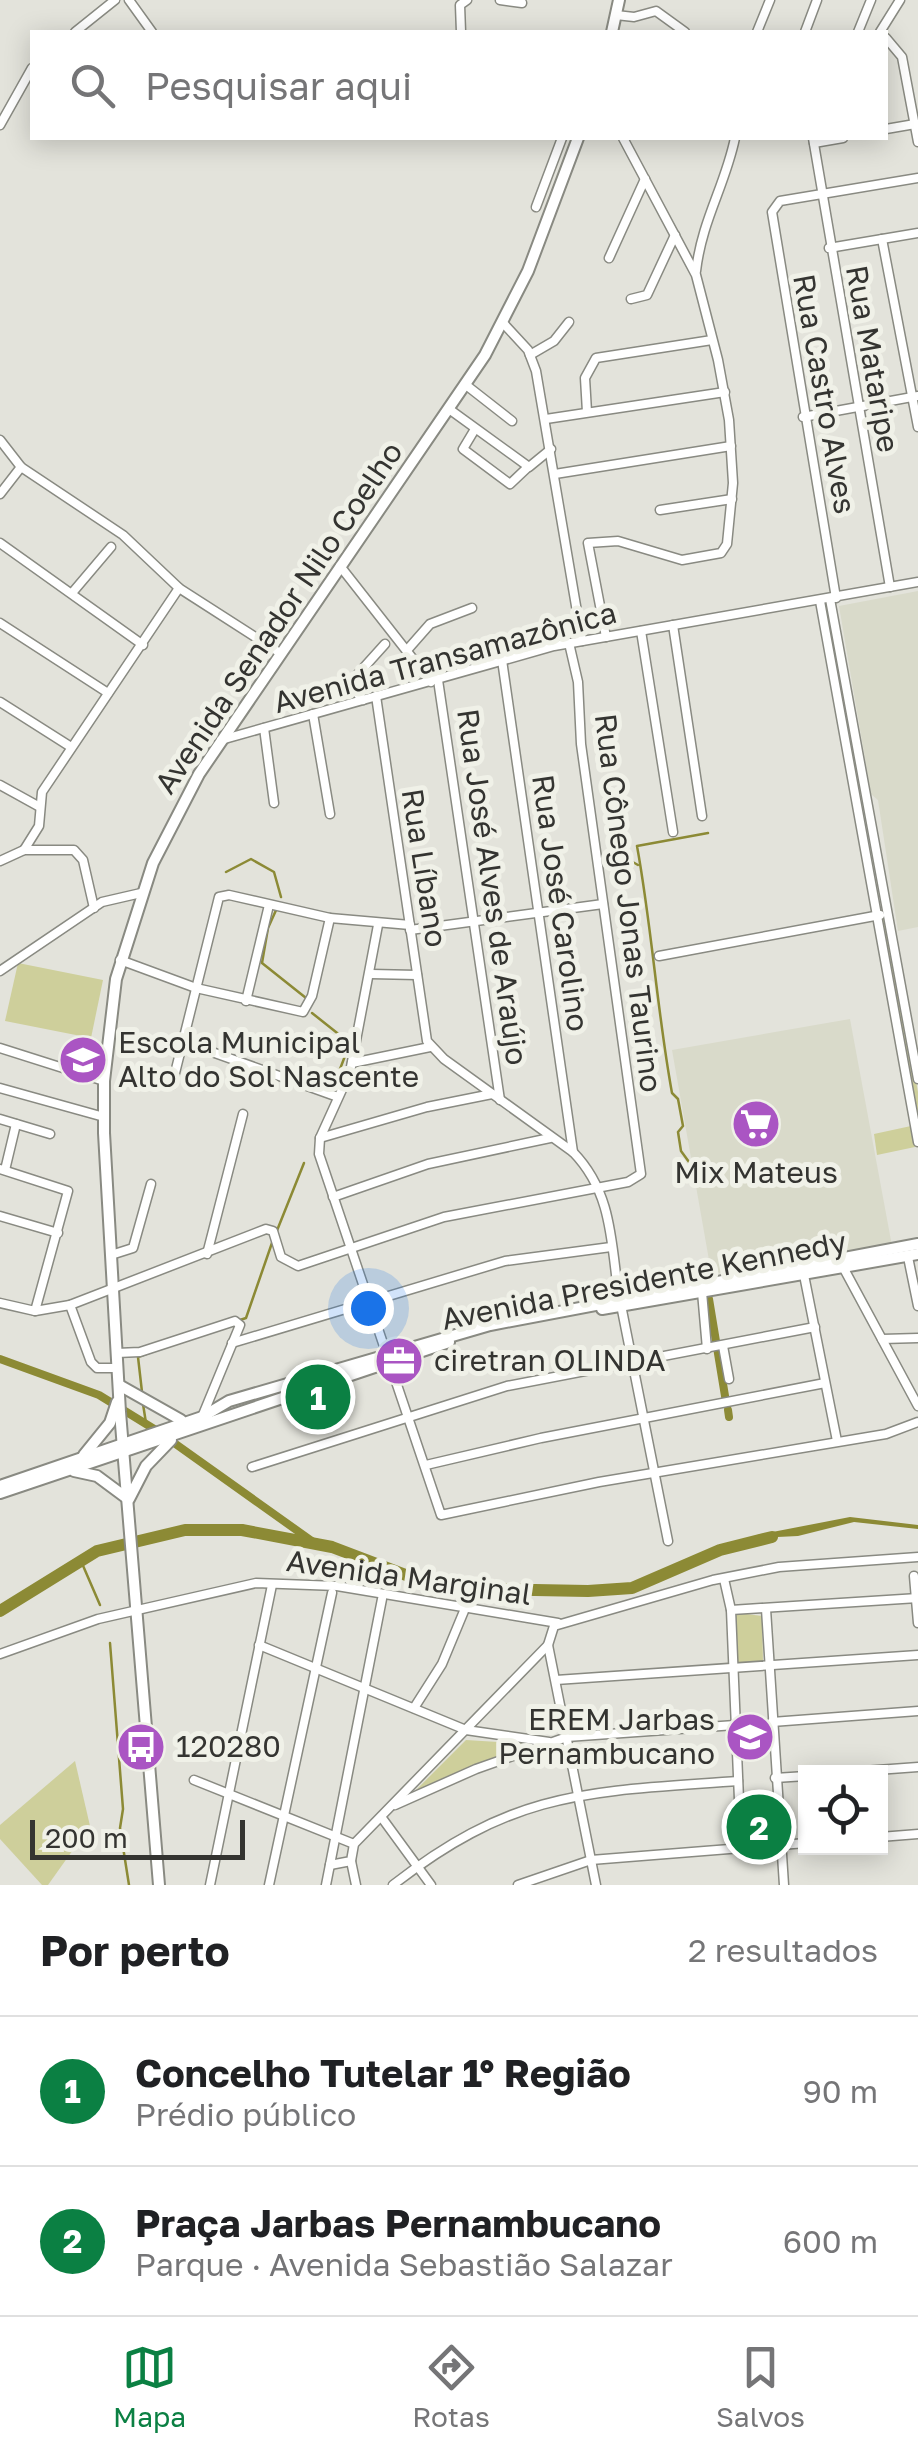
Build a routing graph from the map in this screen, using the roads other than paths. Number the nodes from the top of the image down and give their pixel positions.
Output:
1 (115, 0) edge
2 (129, 0) edge
3 (467, 0) edge
4 (500, 0) edge
5 (619, 0) edge
6 (653, 0) edge
7 (770, 0) edge
8 (817, 0) edge
9 (870, 0) edge
10 (900, 0) edge
11 (522, 2) dead end
12 (650, 10) junction
13 (616, 16) junction
14 (78, 30) edge
15 (151, 30) edge
16 (461, 30) edge
17 (612, 30) edge
18 (682, 30) edge
19 (759, 30) edge
20 (806, 30) edge
21 (859, 30) edge
22 (881, 30) edge
23 (888, 40) edge
24 (30, 72) edge
25 (918, 80) edge
26 (909, 90) junction
27 (0, 124) edge
28 (916, 124) edge
29 (888, 130) edge
30 (561, 140) edge
31 (577, 140) edge
32 (624, 140) edge
33 (734, 140) edge
34 (813, 140) edge
35 (918, 142) edge
36 (918, 178) edge
37 (645, 179) junction
38 (822, 195) junction
39 (536, 207) dead end
40 (918, 233) edge
41 (675, 234) junction
42 (882, 239) junction
43 (829, 248) junction
44 (609, 258) dead end
45 (696, 274) junction
46 (631, 299) dead end
47 (569, 322) dead end
48 (504, 324) junction
49 (712, 340) junction
50 (530, 355) junction
51 (466, 385) junction
52 (725, 392) junction
53 (916, 397) edge
54 (857, 407) junction
55 (449, 410) junction
56 (588, 412) junction
57 (803, 417) junction
58 (546, 419) junction
59 (512, 421) dead end
60 (918, 427) edge
61 (475, 429) junction
62 (0, 440) edge
63 (730, 446) junction
64 (551, 449) junction
65 (528, 466) junction
66 (22, 467) junction
67 (556, 474) junction
68 (0, 494) edge
69 (732, 499) junction
70 (660, 510) dead end
71 (0, 543) edge
72 (111, 547) dead end
73 (340, 566) junction
74 (918, 582) edge
75 (179, 588) junction
76 (890, 588) junction
77 (72, 593) junction
78 (833, 598) junction
79 (820, 601) junction
80 (472, 608) dead end
81 (0, 623) edge
82 (673, 625) junction
83 (641, 630) junction
84 (606, 637) junction
85 (582, 641) junction
86 (569, 643) junction
87 (143, 644) junction
88 (385, 644) dead end
89 (408, 649) junction
90 (280, 653) junction
91 (840, 654) junction
92 (830, 656) junction
93 (502, 660) junction
94 (435, 681) junction
95 (108, 693) junction
96 (376, 696) junction
97 (363, 700) junction
98 (0, 702) edge
99 (312, 714) junction
100 (264, 728) junction
101 (220, 740) junction
102 (71, 746) junction
103 (0, 786) edge
104 (274, 803) dead end
105 (38, 806) junction
106 (330, 814) dead end
107 (702, 816) dead end
108 (672, 832) dead end
109 (24, 850) junction
110 (0, 861) edge
111 (142, 893) junction
112 (603, 904) junction
113 (269, 906) junction
114 (94, 908) junction
115 (888, 913) junction
116 (539, 915) junction
117 (876, 916) junction
118 (330, 918) junction
119 (476, 922) junction
120 (378, 925) junction
121 (410, 928) junction
122 (659, 956) dead end
123 (120, 960) junction
124 (0, 971) edge
125 (370, 974) junction
126 (417, 975) junction
127 (196, 988) junction
128 (246, 1001) junction
129 (184, 1042) junction
130 (430, 1047) junction
131 (0, 1048) edge
132 (352, 1062) junction
133 (918, 1079) edge
134 (104, 1080) junction
135 (172, 1085) dead end
136 (0, 1088) edge
137 (338, 1097) junction
138 (496, 1097) junction
139 (243, 1114) dead end
140 (104, 1118) junction
141 (0, 1119) edge
142 (16, 1124) junction
143 (50, 1134) dead end
144 (320, 1138) junction
145 (552, 1138) junction
146 (918, 1142) edge
147 (573, 1152) junction
148 (2, 1170) edge
149 (151, 1184) dead end
150 (601, 1187) junction
151 (333, 1197) junction
152 (0, 1216) edge
153 (58, 1233) junction
154 (918, 1244) edge
155 (611, 1247) junction
156 (349, 1248) junction
157 (208, 1254) junction
158 (111, 1255) junction
159 (913, 1256) edge
160 (843, 1267) junction
161 (804, 1275) junction
162 (112, 1288) junction
163 (702, 1292) junction
164 (367, 1302) junction
165 (620, 1302) junction
166 (0, 1303) edge
167 (70, 1305) junction
168 (918, 1306) edge
169 (35, 1311) junction
170 (815, 1327) junction
171 (918, 1338) edge
172 (882, 1339) junction
173 (232, 1343) junction
174 (716, 1347) junction
175 (117, 1353) junction
176 (387, 1357) junction
177 (631, 1362) junction
178 (118, 1368) junction
179 (729, 1379) dead end
180 (825, 1384) junction
181 (119, 1390) junction
182 (264, 1397) junction
183 (918, 1405) edge
184 (118, 1411) junction
185 (408, 1416) junction
186 (642, 1418) junction
187 (205, 1421) junction
188 (918, 1422) edge
189 (178, 1429) junction
190 (155, 1441) junction
191 (837, 1441) junction
192 (124, 1447) junction
193 (84, 1456) junction
194 (252, 1466) dead end
195 (426, 1466) junction
196 (67, 1470) junction
197 (653, 1473) junction
198 (0, 1486) edge
199 (0, 1494) edge
200 (129, 1500) junction
201 (668, 1541) dead end
202 (918, 1557) edge
203 (914, 1576) dead end
204 (722, 1579) junction
205 (272, 1585) dead end
206 (332, 1593) dead end
207 (917, 1598) edge
208 (382, 1600) dead end
209 (766, 1609) junction
210 (136, 1610) junction
211 (464, 1610) dead end
212 (731, 1610) junction
213 (558, 1623) junction
214 (918, 1624) edge
215 (259, 1644) junction
216 (548, 1645) junction
217 (0, 1654) edge
218 (918, 1656) edge
219 (769, 1666) junction
220 (732, 1668) junction
221 (313, 1669) junction
222 (556, 1680) junction
223 (364, 1690) junction
224 (414, 1708) junction
225 (918, 1711) edge
226 (772, 1722) junction
227 (735, 1724) junction
228 (466, 1730) junction
229 (567, 1737) junction
230 (549, 1742) junction
231 (918, 1767) edge
232 (888, 1769) edge
233 (798, 1777) edge
234 (775, 1778) junction
235 (194, 1780) dead end
236 (738, 1780) junction
237 (228, 1794) junction
238 (577, 1794) junction
239 (394, 1806) junction
240 (282, 1816) junction
241 (382, 1818) junction
242 (918, 1834) edge
243 (336, 1836) junction
244 (888, 1836) edge
245 (354, 1844) junction
246 (798, 1844) edge
247 (781, 1845) junction
248 (741, 1847) junction
249 (591, 1860) junction
250 (351, 1861) junction
251 (330, 1865) junction
252 (417, 1866) junction
253 (159, 1885) edge
254 (210, 1885) edge
255 (269, 1885) edge
256 (326, 1885) edge
257 (356, 1885) edge
258 (393, 1885) edge
259 (431, 1885) edge
260 (518, 1885) edge
261 (596, 1885) edge
262 (784, 1885) edge

1 - 14 street
2 - 15 street
3 - 16 street
4 - 11 street
5 - 13 main road
6 - 12 street
7 - 19 street
8 - 20 street
9 - 21 street
10 - 22 street
12 - 13 street
12 - 18 street
13 - 17 main road
23 - 26 street
24 - 27 street
25 - 26 street
26 - 28 street
28 - 29 street
28 - 35 street
30 - 39 street
31 - 48 main road, Avenida Senador Nilo Coelho
32 - 37 street
33 - 45 street
34 - 38 street, Rua Mataripe
36 - 38 street
37 - 41 street
37 - 44 street
38 - 43 street, Rua Mataripe
38 - 57 street, Rua Castro Alves
40 - 42 street
41 - 45 street
41 - 46 street
42 - 43 street
42 - 53 street
43 - 54 street, Rua Mataripe
45 - 49 street
47 - 50 street
48 - 50 street
48 - 51 main road, Avenida Senador Nilo Coelho
49 - 52 street
49 - 56 street
50 - 58 street
51 - 55 main road, Avenida Senador Nilo Coelho
51 - 59 street
52 - 56 street
52 - 63 street
53 - 54 street
53 - 60 street
54 - 57 street
54 - 76 street, Rua Mataripe
55 - 61 street
55 - 73 main road, Avenida Senador Nilo Coelho
56 - 58 street
57 - 78 street, Rua Castro Alves
58 - 64 street
61 - 65 street
61 - 65 street
62 - 66 street
63 - 67 street
63 - 69 street
64 - 65 street
64 - 67 street
66 - 68 street
66 - 75 street
67 - 85 street
69 - 70 street
69 - 84 street
71 - 77 street
72 - 77 street
73 - 89 street, Rua José Alves de Araújo
73 - 90 main road, Avenida Senador Nilo Coelho
74 - 76 street, Avenida Transamazônica
75 - 87 street
75 - 90 street
76 - 78 street, Avenida Transamazônica
77 - 87 street
78 - 79 street, Avenida Transamazônica
78 - 91 street, Rua Castro Alves
79 - 82 street, Avenida Transamazônica
79 - 92 street
80 - 89 street
81 - 95 street
82 - 83 street, Avenida Transamazônica
82 - 107 street
83 - 84 street, Avenida Transamazônica
83 - 108 street
84 - 85 street, Avenida Transamazônica
85 - 86 street, Avenida Transamazônica
86 - 93 street, Avenida Transamazônica
86 - 112 street, Rua Cônego Jonas Taurino
87 - 95 street
88 - 97 street
89 - 94 street, Rua José Alves de Araújo
90 - 101 main road, Avenida Senador Nilo Coelho
91 - 92 street
91 - 115 street, Rua Castro Alves
92 - 117 street
93 - 94 street, Avenida Transamazônica
93 - 116 street, Rua José Carolino
94 - 96 street, Avenida Transamazônica
94 - 119 street, Rua José Alves de Araújo
95 - 102 street
96 - 97 street, Avenida Transamazônica
96 - 121 street, Rua Líbano
97 - 99 street, Avenida Transamazônica
98 - 102 street
99 - 100 street, Avenida Transamazônica
99 - 106 street
100 - 101 street, Avenida Transamazônica
100 - 104 street
101 - 111 main road, Avenida Senador Nilo Coelho
102 - 105 street
103 - 105 street
105 - 109 street
109 - 110 street
109 - 114 street
111 - 114 street
111 - 123 main road, Avenida Senador Nilo Coelho
112 - 116 street
112 - 150 street, Rua Cônego Jonas Taurino
113 - 118 street
113 - 127 street
113 - 128 street
114 - 124 street
115 - 117 street
115 - 133 street, Rua Castro Alves
116 - 119 street
116 - 147 street, Rua José Carolino
117 - 122 street
117 - 146 street
118 - 120 street
118 - 128 street
119 - 121 street
119 - 138 street, Rua José Alves de Araújo
120 - 121 street
120 - 125 street
121 - 126 street, Rua Líbano
123 - 127 street
123 - 134 main road, Avenida Senador Nilo Coelho
125 - 126 street
125 - 132 street
126 - 130 street, Rua Líbano
127 - 128 street
127 - 129 street
129 - 135 street
129 - 137 street
130 - 132 street
130 - 138 street
131 - 134 street
132 - 137 street
134 - 140 main road, Avenida Senador Nilo Coelho
136 - 140 street
137 - 144 street
138 - 144 street
138 - 145 street
139 - 157 street
140 - 158 main road, Avenida Senador Nilo Coelho
141 - 142 street
142 - 143 street
142 - 148 street
144 - 151 street
145 - 147 street
145 - 151 street
147 - 150 street
148 - 153 street
149 - 158 street
150 - 155 street
150 - 156 street
151 - 156 street
152 - 153 street
153 - 169 street
154 - 165 main road, Avenida Presidente Kennedy
155 - 164 street
155 - 165 street
156 - 157 street
156 - 164 street
157 - 162 street
158 - 162 main road, Avenida Senador Nilo Coelho
159 - 160 main road, Avenida Presidente Kennedy
159 - 168 street
160 - 161 main road, Avenida Presidente Kennedy
160 - 172 street
161 - 163 main road, Avenida Presidente Kennedy
161 - 170 street
162 - 167 street
162 - 175 main road, Avenida Senador Nilo Coelho
163 - 165 main road, Avenida Presidente Kennedy
163 - 174 street
164 - 173 street
164 - 176 street
165 - 176 main road, Avenida Presidente Kennedy
165 - 177 street
166 - 169 street
167 - 169 street
167 - 178 street
170 - 174 street
170 - 180 street
171 - 172 street
172 - 183 street
173 - 175 street
173 - 187 street
174 - 177 street
174 - 179 street
175 - 178 main road, Avenida Senador Nilo Coelho
176 - 182 main road, Avenida Presidente Kennedy
176 - 182 main road, Avenida Presidente Kennedy
176 - 185 street
177 - 185 street
177 - 186 street
178 - 181 main road, Avenida Senador Nilo Coelho
180 - 186 street
180 - 191 street
181 - 184 main road, Avenida Senador Nilo Coelho
181 - 189 main road
182 - 187 main road, Avenida Presidente Kennedy
184 - 192 main road, Avenida Senador Nilo Coelho
184 - 193 main road
185 - 194 street
185 - 195 street
186 - 195 street
186 - 197 street
187 - 189 main road, Avenida Presidente Kennedy
188 - 191 street
189 - 190 main road, Avenida Presidente Kennedy
190 - 192 main road, Avenida Presidente Kennedy
190 - 200 main road
191 - 197 street
192 - 193 main road, Avenida Presidente Kennedy
192 - 196 main road, Avenida Presidente Kennedy
192 - 200 main road, Avenida Senador Nilo Coelho
193 - 198 main road, Avenida Presidente Kennedy
195 - 197 street
196 - 199 main road, Avenida Presidente Kennedy
196 - 200 main road
197 - 201 street
200 - 210 main road, Avenida Senador Nilo Coelho
202 - 204 street
203 - 207 street
204 - 212 street
204 - 213 street
205 - 215 street
206 - 221 street
207 - 209 street
207 - 214 street
208 - 223 street
209 - 212 street
209 - 219 street
210 - 213 street, Avenida Marginal
210 - 217 street, Avenida Marginal
210 - 253 main road, Avenida Senador Nilo Coelho
211 - 224 street
212 - 220 street
213 - 216 street
215 - 221 street
215 - 237 street
216 - 222 street
216 - 228 street
218 - 219 street
219 - 220 street
219 - 226 street
220 - 222 street
220 - 227 street
221 - 223 street
221 - 240 street
222 - 229 street
223 - 224 street
223 - 243 street
224 - 228 street
225 - 226 street
226 - 234 street
227 - 229 street
227 - 236 street
228 - 230 street
228 - 239 street
229 - 230 street
229 - 238 street
230 - 239 street
231 - 232 street
233 - 234 street
234 - 247 street
235 - 237 street
236 - 238 street
236 - 248 street
237 - 240 street
237 - 254 street
238 - 249 street
238 - 252 street
239 - 241 street
240 - 243 street
240 - 255 street
241 - 245 street
241 - 252 street
242 - 244 street
243 - 245 street
243 - 251 street
245 - 250 street
246 - 247 street
247 - 248 street
247 - 262 street
248 - 249 street
249 - 260 street
249 - 261 street
250 - 251 street
250 - 257 street
251 - 256 street
252 - 258 street
252 - 259 street

